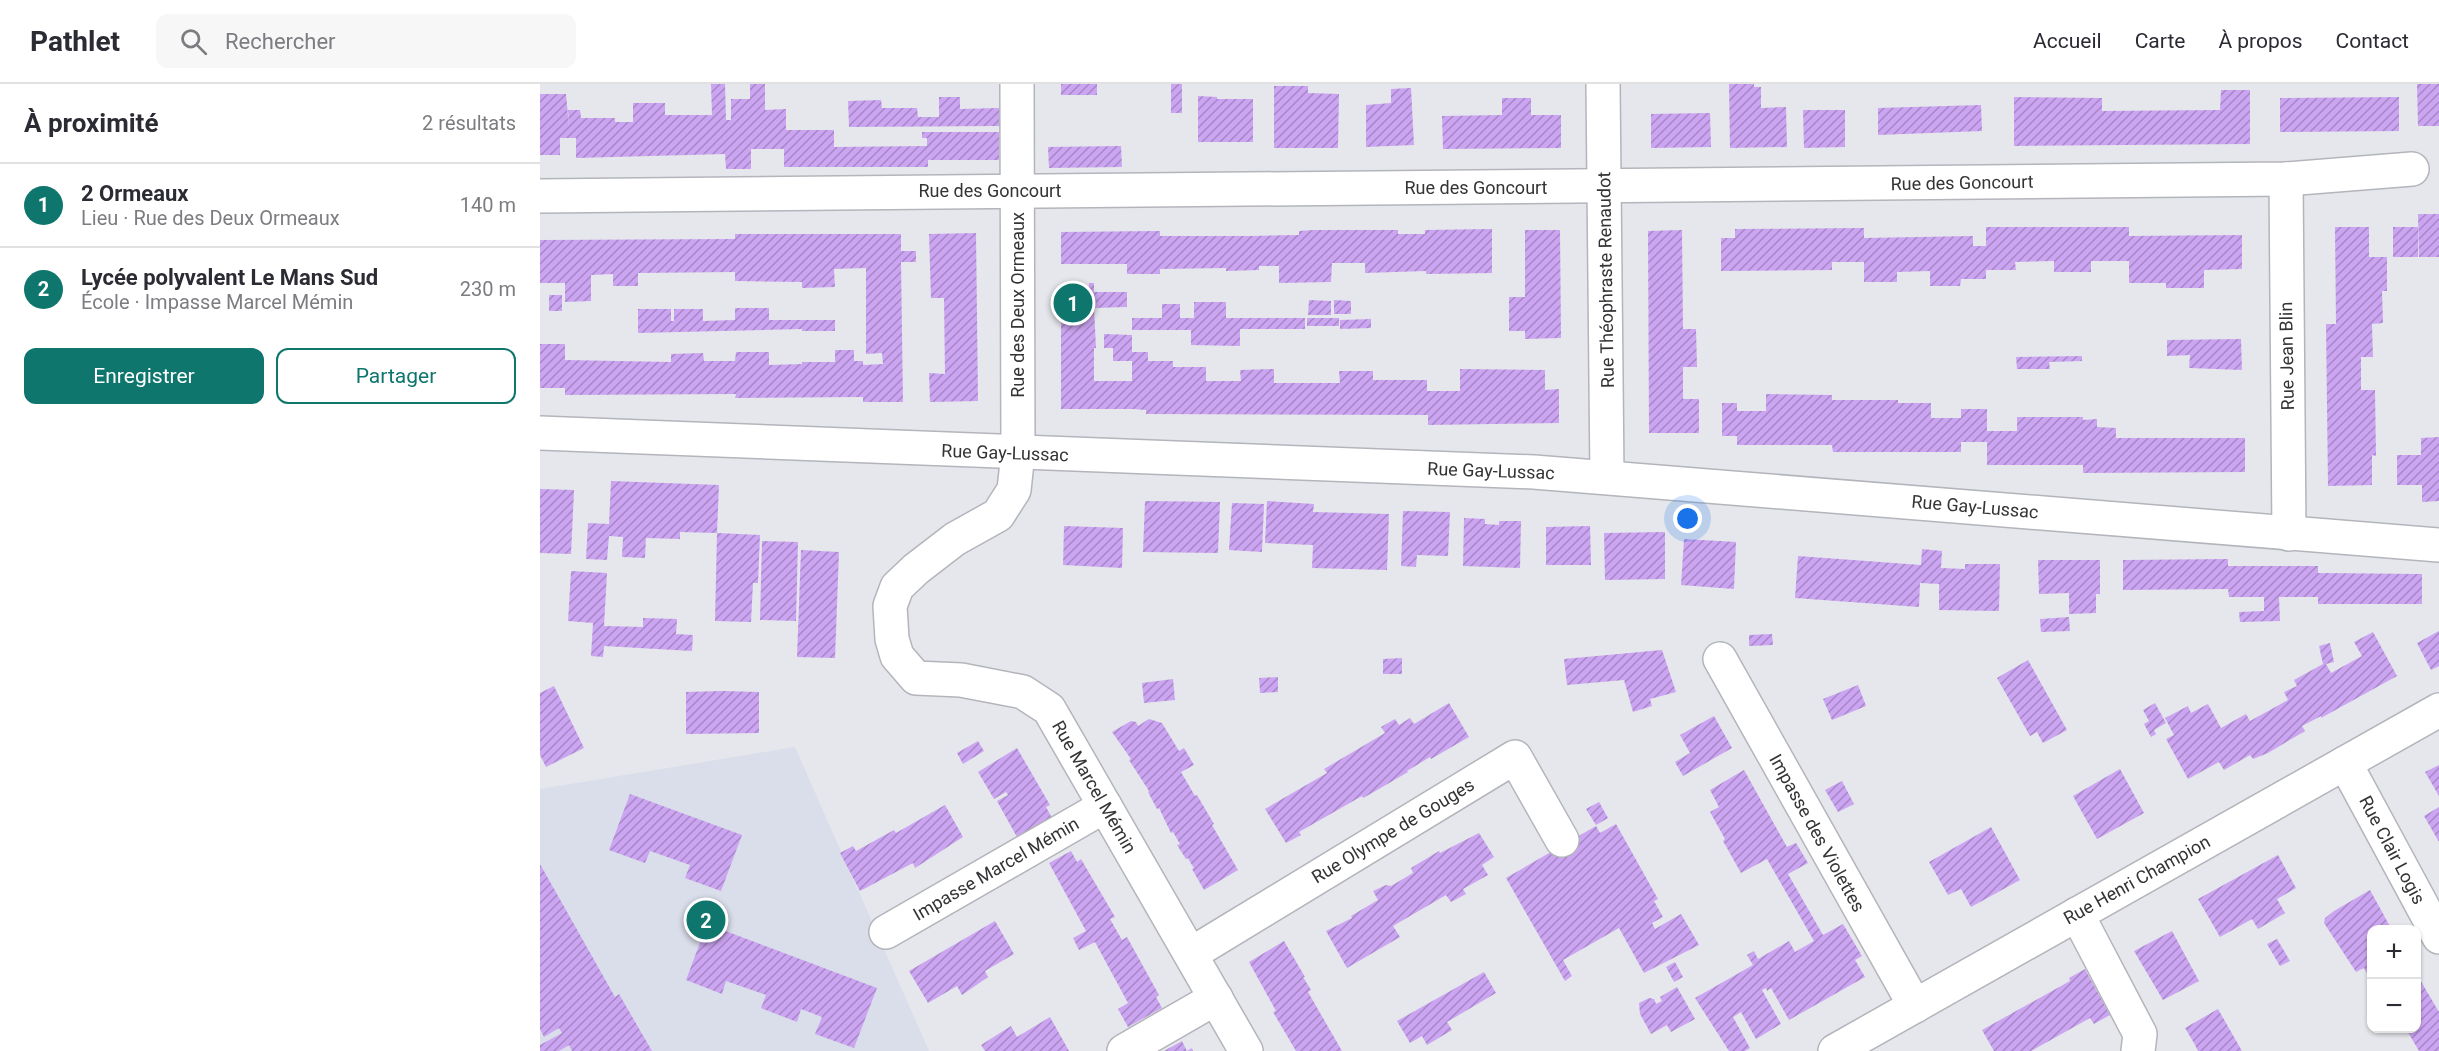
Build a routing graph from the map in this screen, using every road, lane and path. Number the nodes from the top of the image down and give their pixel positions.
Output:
1 (1017, 84) edge
2 (1603, 84) edge
3 (2412, 169) dead end
4 (2286, 179) junction
5 (1605, 187) junction
6 (1017, 190) junction
7 (540, 196) edge
8 (540, 433) edge
9 (1018, 453) junction
10 (1607, 477) junction
11 (2289, 534) junction
12 (2439, 545) edge
13 (1720, 659) dead end
14 (2439, 710) edge
15 (2345, 763) junction
16 (1105, 806) junction
17 (1562, 840) dead end
18 (2077, 914) junction
19 (886, 932) dead end
20 (2439, 938) edge
21 (1191, 954) junction
22 (1216, 998) junction
23 (1915, 1006) junction
24 (1124, 1051) edge
25 (1246, 1051) edge
26 (1835, 1051) edge
27 (2138, 1051) edge

1 - 6 street, Rue des Deux Ormeaux
2 - 5 street, Rue Théophraste Renaudot
3 - 4 street, Rue des Goncourt
4 - 5 street, Rue des Goncourt
4 - 11 street, Rue Jean Blin
5 - 6 street, Rue des Goncourt
5 - 10 street, Rue Théophraste Renaudot
6 - 7 street, Rue des Goncourt
6 - 9 street, Rue des Deux Ormeaux
8 - 9 street, Rue Gay-Lussac
9 - 10 street, Rue Gay-Lussac
9 - 16 street, Rue Marcel Mémin
10 - 11 street, Rue Gay-Lussac
11 - 12 street, Rue Gay-Lussac
13 - 23 street, Impasse des Violettes
14 - 15 street, Rue Henri Champion
15 - 18 street, Rue Henri Champion
15 - 20 street, Rue Clair Logis
16 - 19 street, Impasse Marcel Mémin
16 - 21 street, Rue Marcel Mémin
17 - 21 street, Rue Olympe de Gouges
18 - 23 street, Rue Henri Champion
18 - 27 street
21 - 22 street, Rue Marcel Mémin
22 - 24 street
22 - 25 street, Rue Marcel Mémin
23 - 26 street, Rue Henri Champion

